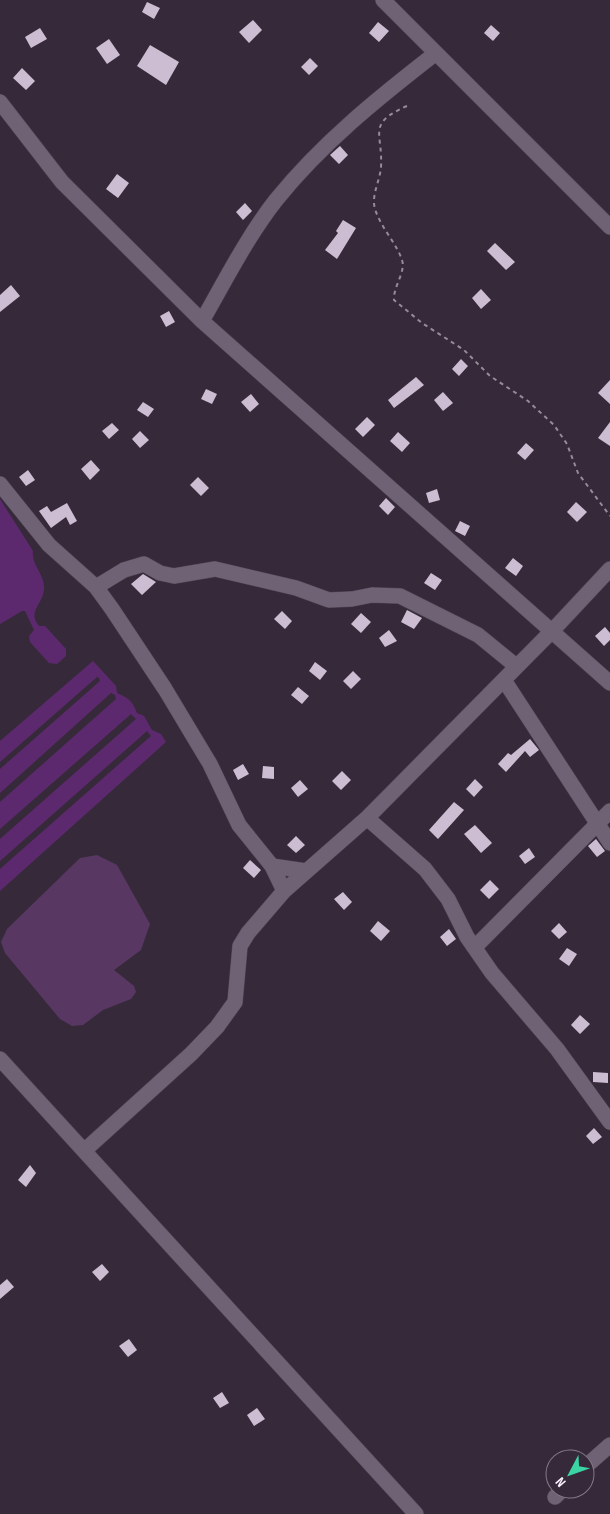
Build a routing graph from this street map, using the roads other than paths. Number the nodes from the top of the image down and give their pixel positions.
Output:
1 (382, 0) edge
2 (436, 53) junction
3 (0, 102) edge
4 (610, 227) edge
5 (202, 321) junction
6 (0, 484) edge
7 (610, 569) edge
8 (96, 588) junction
9 (553, 630) junction
10 (516, 666) junction
11 (504, 680) junction
12 (610, 683) edge
13 (610, 811) edge
14 (367, 818) junction
15 (598, 825) junction
16 (610, 843) edge
17 (272, 866) junction
18 (306, 871) junction
19 (284, 891) junction
20 (476, 946) junction
21 (0, 1059) edge
22 (610, 1122) edge
23 (85, 1150) junction
24 (610, 1445) edge
25 (595, 1458) edge
26 (416, 1514) edge

1 - 2 street
2 - 4 street
2 - 5 street
3 - 5 street
5 - 9 street
6 - 8 street
7 - 9 street
8 - 10 street
8 - 17 street
9 - 10 street
9 - 12 street
10 - 11 street
11 - 14 street
11 - 15 street
13 - 15 street
14 - 18 street
14 - 20 street
15 - 16 street
15 - 20 street
17 - 18 street
17 - 19 street
18 - 19 street
19 - 23 street
20 - 22 street
21 - 23 street
23 - 26 street
24 - 25 street

